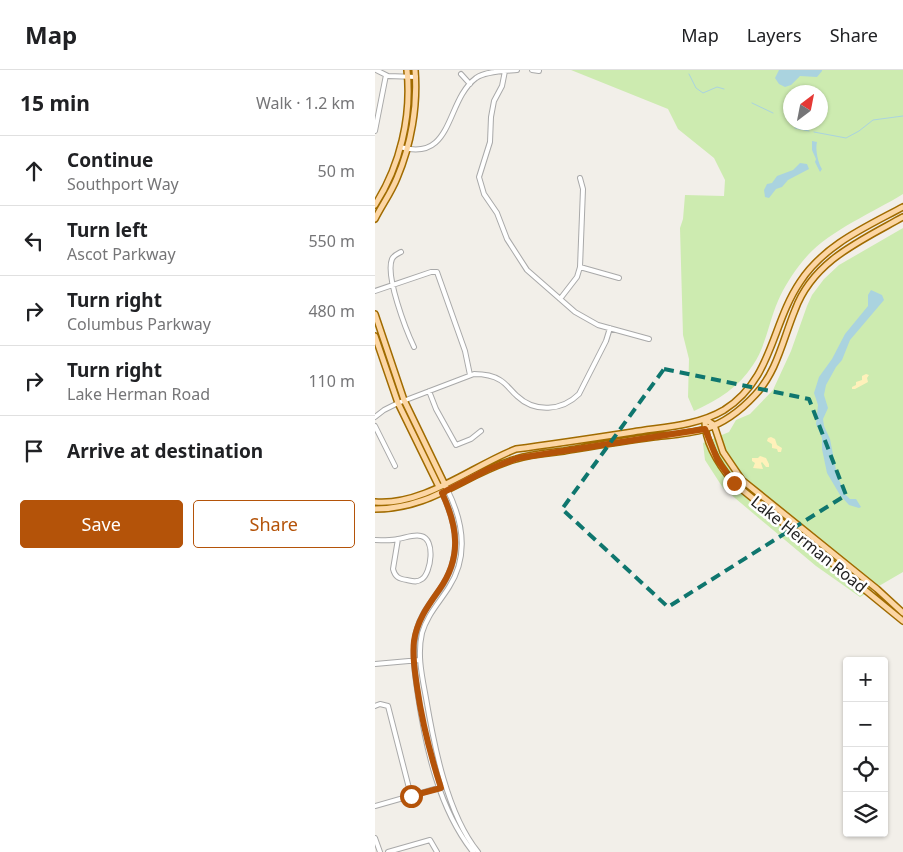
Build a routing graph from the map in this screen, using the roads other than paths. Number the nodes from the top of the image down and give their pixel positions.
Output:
1 (376, 70) edge
2 (407, 70) edge
3 (415, 70) edge
4 (517, 70) edge
5 (532, 70) edge
6 (539, 71) edge
7 (505, 72) junction
8 (461, 74) dead end
9 (387, 75) junction
10 (408, 77) junction
11 (416, 77) junction
12 (470, 84) junction
13 (375, 99) edge
14 (381, 100) junction
15 (375, 131) edge
16 (400, 147) junction
17 (406, 149) junction
18 (580, 178) dead end
19 (375, 205) edge
20 (903, 207) edge
21 (903, 217) edge
22 (375, 220) edge
23 (401, 252) dead end
24 (580, 267) junction
25 (619, 278) dead end
26 (392, 285) junction
27 (375, 291) edge
28 (560, 299) junction
29 (375, 314) edge
30 (610, 328) junction
31 (375, 336) edge
32 (649, 339) dead end
33 (414, 348) dead end
34 (470, 375) junction
35 (429, 391) junction
36 (404, 400) junction
37 (397, 403) junction
38 (375, 417) edge
39 (705, 419) junction
40 (714, 425) junction
41 (375, 426) edge
42 (705, 429) junction
43 (481, 431) dead end
44 (395, 466) dead end
45 (445, 484) junction
46 (439, 486) junction
47 (447, 489) junction
48 (442, 493) junction
49 (375, 502) edge
50 (375, 509) edge
51 (398, 539) junction
52 (375, 540) edge
53 (903, 613) edge
54 (903, 621) edge
55 (413, 660) junction
56 (420, 660) junction
57 (375, 664) edge
58 (375, 706) edge
59 (447, 786) junction
60 (441, 788) junction
61 (411, 796) junction
62 (375, 806) edge
63 (375, 838) edge
64 (380, 852) edge
65 (388, 852) edge
66 (437, 852) edge
67 (473, 852) edge
68 (478, 852) edge

1 - 9 street
2 - 10 main road
3 - 11 main road
4 - 7 street
5 - 6 street
7 - 12 street
7 - 28 street
8 - 12 street
9 - 10 street
9 - 14 street
10 - 11 street
10 - 16 main road
11 - 17 main road
12 - 17 street
13 - 14 street
14 - 15 street
16 - 17 street
16 - 19 main road
17 - 22 main road
18 - 24 street
20 - 39 main road
21 - 40 main road
23 - 26 street
24 - 25 street
24 - 28 street
26 - 27 street
26 - 33 street
26 - 34 street
28 - 30 street
29 - 36 main road
30 - 32 street
30 - 34 street
31 - 37 main road
34 - 35 street
35 - 36 street
35 - 43 street
36 - 37 street
36 - 45 main road
37 - 38 street
37 - 46 main road
39 - 40 main road
39 - 42 main road, Lake Herman Road
39 - 45 main road
40 - 42 main road
40 - 53 main road, Lake Herman Road
41 - 44 street
42 - 47 main road
42 - 54 main road, Lake Herman Road
45 - 46 main road
45 - 47 main road
46 - 48 main road
46 - 49 main road
47 - 48 main road
47 - 56 street
48 - 50 main road
48 - 55 street
51 - 51 street
51 - 52 street
55 - 56 street
55 - 57 street
55 - 60 street
56 - 59 street
58 - 61 street
59 - 60 street
59 - 68 street
60 - 61 street
60 - 67 street
61 - 62 street
63 - 64 street
65 - 66 street

